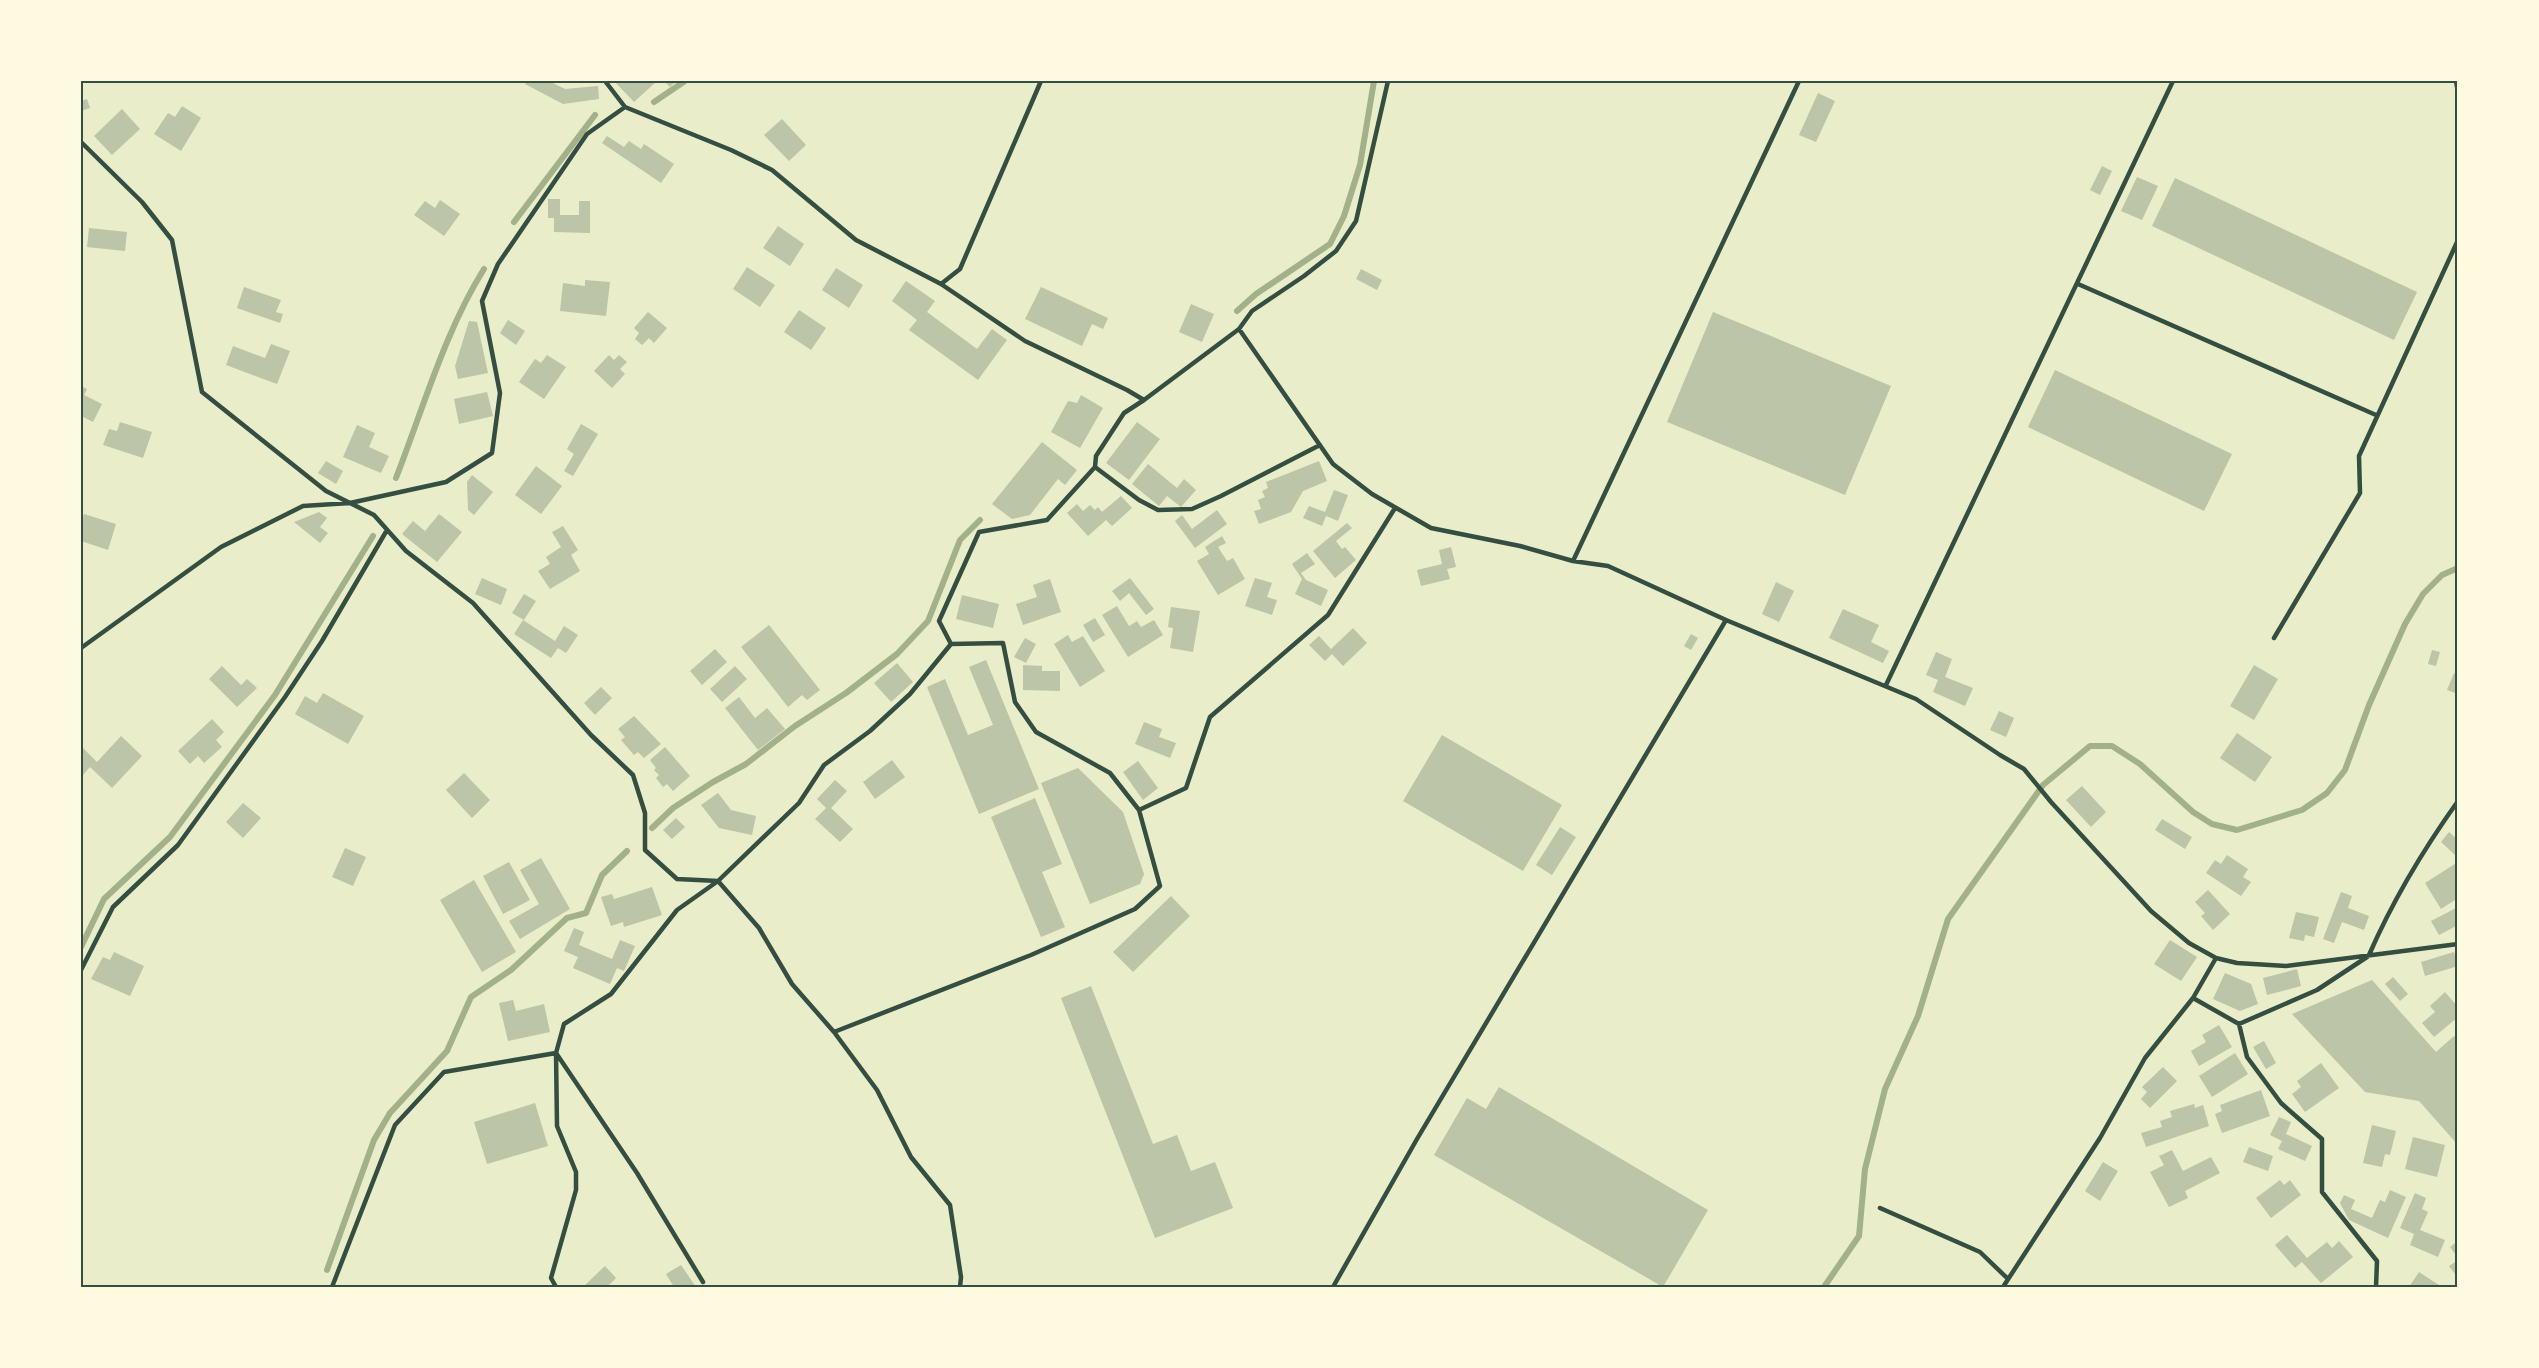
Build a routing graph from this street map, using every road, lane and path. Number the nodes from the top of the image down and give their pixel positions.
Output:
1 (605, 81) edge
2 (1041, 81) edge
3 (1388, 81) edge
4 (1799, 81) edge
5 (2172, 81) edge
6 (2456, 81) edge
7 (2458, 93) edge
8 (625, 107) junction
9 (81, 142) edge
10 (2458, 240) edge
11 (941, 284) junction
12 (2078, 284) junction
13 (1239, 329) junction
14 (1144, 400) junction
15 (2376, 415) junction
16 (1320, 445) junction
17 (1095, 467) junction
18 (350, 503) junction
19 (1395, 508) junction
20 (387, 530) junction
21 (1573, 561) junction
22 (1726, 620) junction
23 (2274, 638) dead end
24 (951, 644) junction
25 (81, 648) edge
26 (1886, 685) junction
27 (2458, 801) edge
28 (1139, 810) junction
29 (718, 881) junction
30 (2458, 944) edge
31 (2369, 955) junction
32 (2216, 958) junction
33 (81, 970) edge
34 (2193, 998) junction
35 (2239, 1024) junction
36 (834, 1032) junction
37 (556, 1053) junction
38 (1880, 1208) dead end
39 (2007, 1278) junction
40 (703, 1282) dead end
41 (332, 1287) edge
42 (556, 1287) edge
43 (960, 1287) edge
44 (1333, 1287) edge
45 (2003, 1287) edge
46 (2376, 1287) edge

1 - 8 lane
2 - 11 lane
3 - 13 lane
4 - 21 lane
5 - 12 lane
6 - 7 lane
8 - 11 lane
8 - 18 lane
9 - 18 lane
10 - 15 lane
11 - 14 lane
12 - 15 lane
12 - 26 lane
13 - 14 lane
13 - 16 lane
14 - 17 lane
15 - 23 lane
16 - 17 lane
16 - 19 lane
17 - 24 lane
18 - 20 lane
18 - 25 lane
19 - 21 lane
19 - 28 lane
20 - 29 lane
20 - 33 lane
21 - 22 lane
22 - 26 lane
22 - 44 lane
24 - 28 lane
24 - 29 lane
26 - 32 lane
27 - 31 lane
28 - 36 lane
29 - 36 lane
29 - 37 lane
30 - 31 lane
31 - 32 lane
31 - 35 lane
32 - 34 lane
34 - 35 lane
34 - 39 lane
35 - 46 lane
36 - 43 lane
37 - 40 lane
37 - 41 lane
37 - 42 lane
38 - 39 lane
39 - 45 lane

